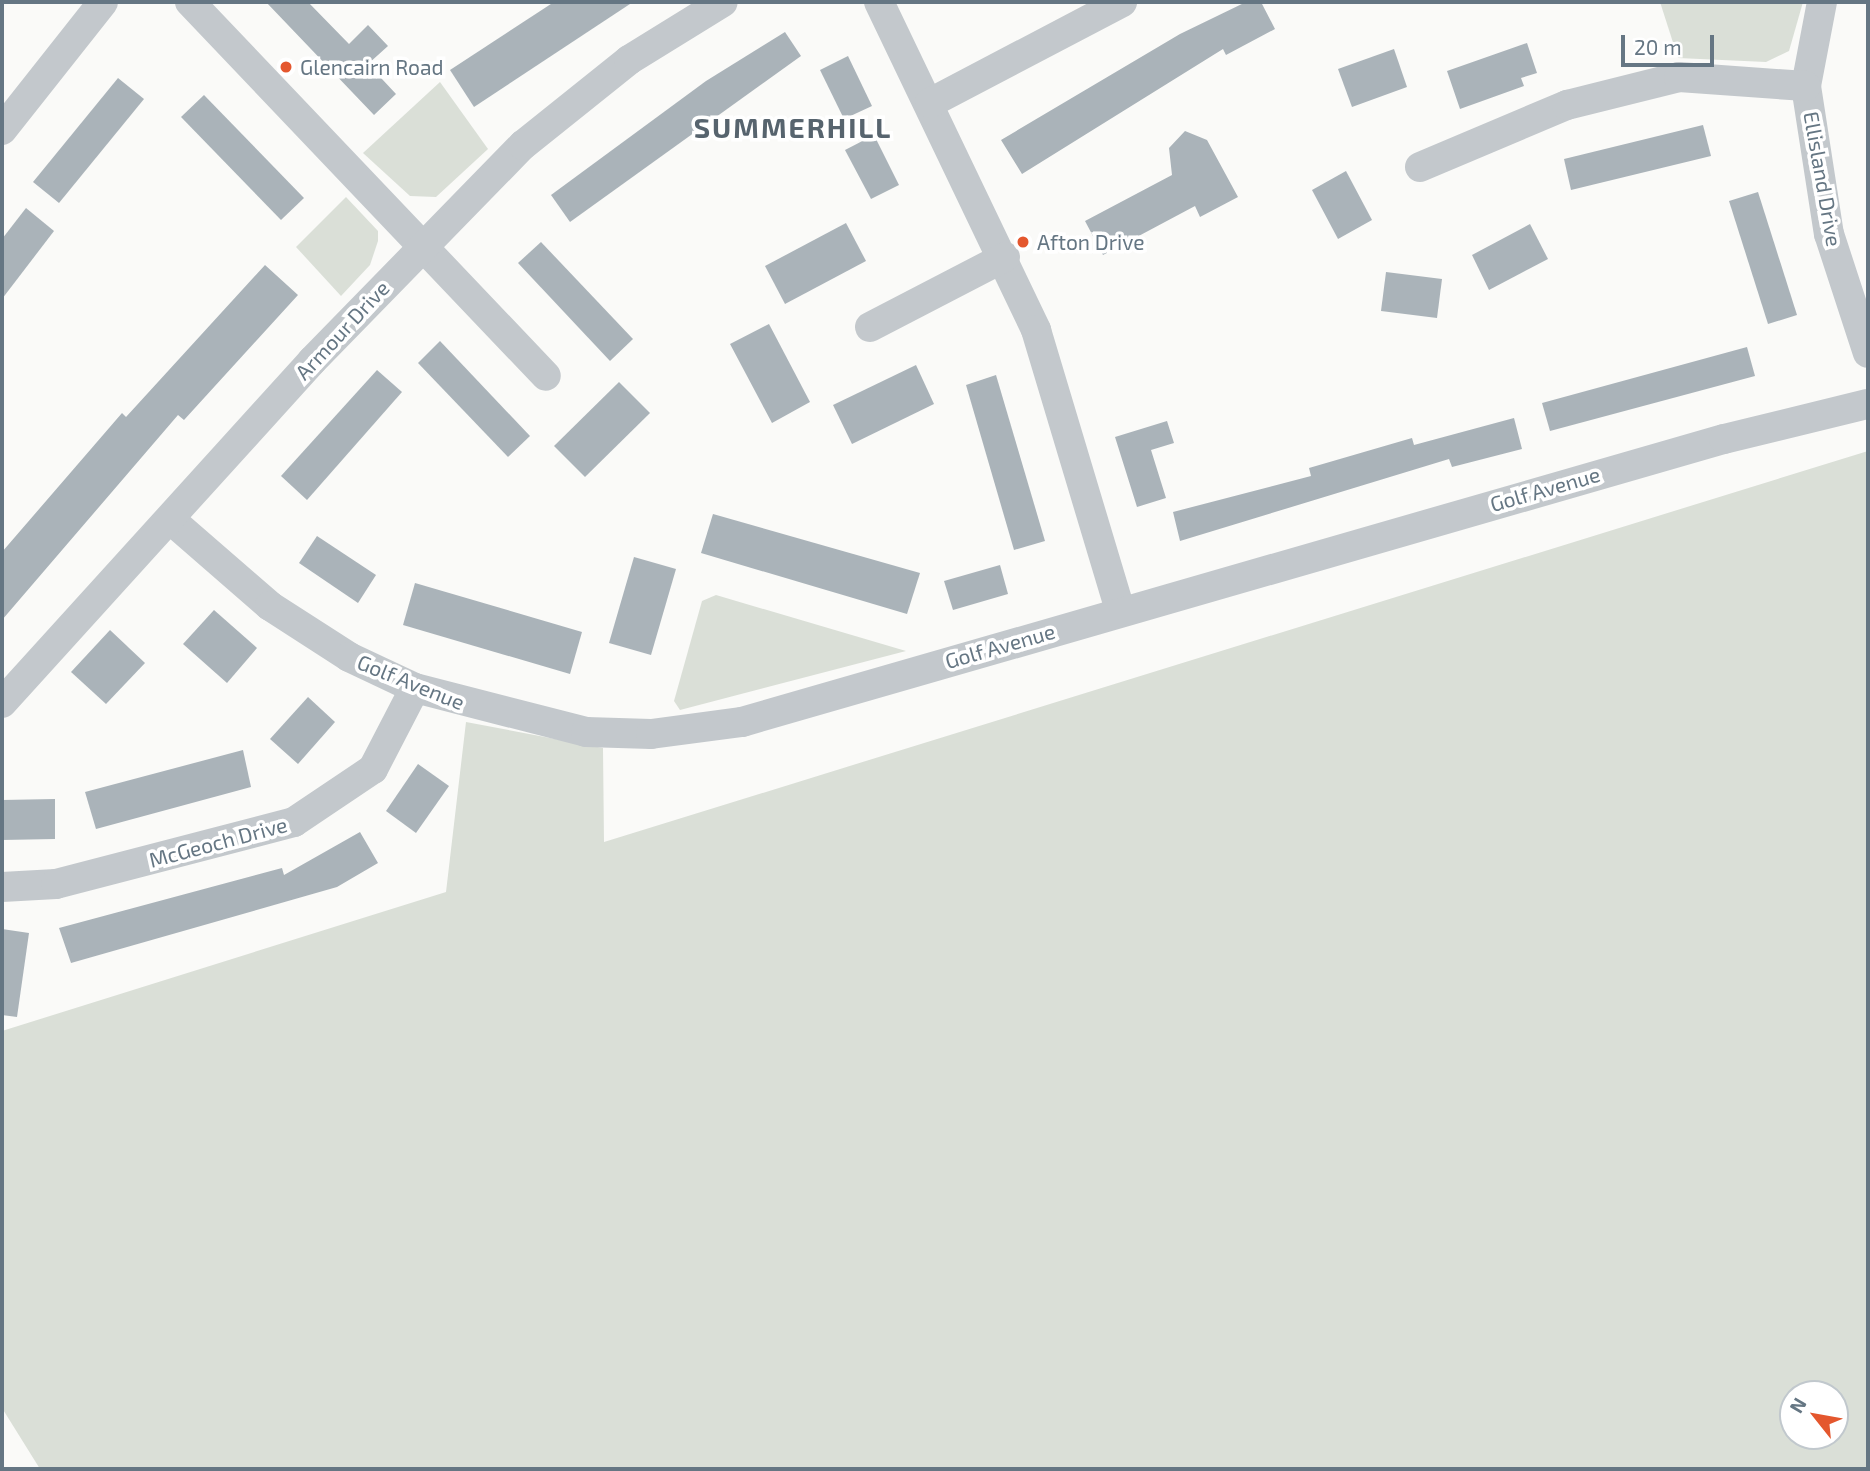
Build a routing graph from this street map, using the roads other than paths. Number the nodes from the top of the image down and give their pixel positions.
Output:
1 (103, 2) edge
2 (190, 2) edge
3 (723, 2) edge
4 (879, 2) edge
5 (1119, 2) edge
6 (1822, 2) edge
7 (1806, 86) junction
8 (930, 103) junction
9 (2, 130) edge
10 (1420, 167) dead end
11 (424, 242) junction
12 (1004, 257) junction
13 (870, 327) dead end
14 (1868, 354) edge
15 (546, 376) dead end
16 (1868, 404) edge
17 (171, 520) junction
18 (1121, 610) junction
19 (415, 688) junction
20 (2, 703) edge
21 (2, 887) edge

1 - 9 street
2 - 11 street
3 - 11 street, Armour Drive
4 - 8 street
5 - 8 street
6 - 7 street, Ellisland Drive
7 - 10 street
7 - 14 street, Ellisland Drive
8 - 12 street
11 - 15 street
11 - 17 street, Armour Drive
12 - 13 street
12 - 18 street
16 - 18 street, Golf Avenue
17 - 19 street, Golf Avenue
17 - 20 street, Armour Drive
18 - 19 street, Golf Avenue
19 - 21 street, McGeoch Drive

